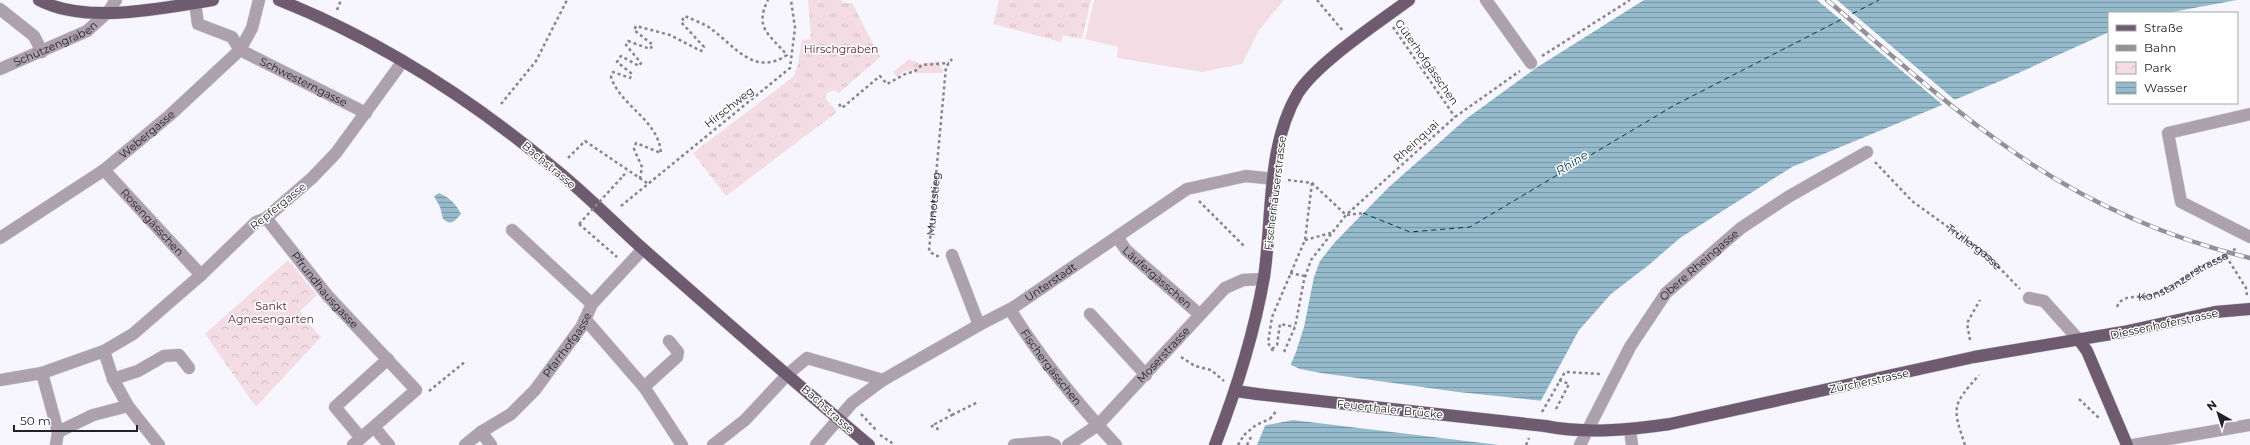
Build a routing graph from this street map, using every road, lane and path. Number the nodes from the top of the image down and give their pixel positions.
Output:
1 (40, 0) edge
2 (116, 0) edge
3 (213, 0) edge
4 (259, 0) edge
5 (279, 0) edge
6 (340, 0) edge
7 (567, 0) edge
8 (768, 0) edge
9 (791, 0) edge
10 (1317, 0) edge
11 (1409, 0) edge
12 (1486, 0) edge
13 (1630, 0) edge
14 (196, 3) junction
15 (0, 9) edge
16 (336, 10) dead end
17 (108, 12) junction
18 (1386, 17) junction
19 (1339, 26) dead end
20 (240, 50) junction
21 (42, 52) junction
22 (787, 55) junction
23 (793, 57) junction
24 (952, 59) dead end
25 (403, 61) junction
26 (949, 63) junction
27 (1531, 63) junction
28 (0, 69) edge
29 (501, 104) dead end
30 (839, 104) dead end
31 (366, 113) junction
32 (2250, 114) edge
33 (1455, 117) junction
34 (1866, 152) joint
35 (568, 158) dead end
36 (104, 170) junction
37 (627, 171) junction
38 (640, 179) junction
39 (1274, 179) junction
40 (647, 183) junction
41 (1312, 183) junction
42 (1187, 189) junction
43 (621, 206) dead end
44 (1363, 213) dead end
45 (1346, 215) junction
46 (266, 218) junction
47 (512, 230) dead end
48 (1332, 233) junction
49 (0, 238) edge
50 (1118, 238) junction
51 (2248, 239) edge
52 (1305, 240) junction
53 (1244, 246) dead end
54 (643, 249) junction
55 (610, 252) dead end
56 (952, 255) joint
57 (2226, 256) junction
58 (1290, 273) junction
59 (201, 275) junction
60 (1305, 276) junction
61 (1263, 279) junction
62 (2029, 298) joint
63 (1980, 300) dead end
64 (592, 304) junction
65 (1014, 307) junction
66 (2117, 307) dead end
67 (2249, 309) edge
68 (1090, 314) dead end
69 (1199, 314) junction
70 (585, 319) junction
71 (979, 325) junction
72 (1295, 327) junction
73 (1970, 340) dead end
74 (2079, 340) junction
75 (669, 341) dead end
76 (1169, 348) junction
77 (104, 351) junction
78 (1284, 352) dead end
79 (388, 359) junction
80 (466, 361) dead end
81 (189, 368) dead end
82 (1211, 370) dead end
83 (42, 373) junction
84 (788, 374) junction
85 (1146, 375) junction
86 (1979, 375) dead end
87 (113, 379) junction
88 (1613, 379) junction
89 (0, 380) edge
90 (883, 380) junction
91 (1559, 380) junction
92 (644, 387) junction
93 (416, 390) junction
94 (1236, 391) junction
95 (978, 402) dead end
96 (852, 403) junction
97 (128, 406) junction
98 (948, 408) dead end
99 (1556, 409) dead end
100 (1542, 413) dead end
101 (952, 415) junction
102 (839, 418) junction
103 (1270, 419) dead end
104 (935, 424) junction
105 (1098, 425) junction
106 (1545, 426) joint
107 (2250, 426) edge
108 (374, 427) junction
109 (931, 427) dead end
110 (938, 430) dead end
111 (1587, 430) junction
112 (1630, 430) junction
113 (58, 432) junction
114 (481, 432) junction
115 (1532, 432) dead end
116 (1251, 436) dead end
117 (357, 441) edge
118 (56, 445) edge
119 (159, 445) edge
120 (389, 445) edge
121 (464, 445) edge
122 (491, 445) edge
123 (682, 445) edge
124 (713, 445) edge
125 (816, 445) edge
126 (868, 445) edge
127 (894, 445) edge
128 (1014, 445) edge
129 (1055, 445) edge
130 (1068, 445) edge
131 (1116, 445) edge
132 (1215, 445) edge
133 (1238, 445) edge
134 (1247, 445) edge
135 (1526, 445) edge
136 (1580, 445) edge
137 (1632, 445) edge
138 (1965, 445) edge
139 (2127, 445) edge
140 (2133, 445) edge

1 - 17 main road
2 - 17 street, Schützengraben
3 - 14 main road
4 - 20 street, Webergasse
5 - 25 main road, Bachstrasse
6 - 16 path
7 - 29 path
8 - 22 path
9 - 23 path, Hirschweg
10 - 19 path
11 - 18 main road, Fischerhäuserstrasse
12 - 27 street
13 - 27 path, Rheinquai
14 - 17 main road
14 - 20 street
15 - 21 street
17 - 21 street, Schützengraben
18 - 33 path, Güterhofgässchen
18 - 39 main road, Fischerhäuserstrasse
20 - 31 street, Schwesterngasse
20 - 36 street, Webergasse
21 - 28 street, Schützengraben
22 - 23 path
22 - 38 path
23 - 40 path, Hirschweg
24 - 26 path, Munotstieg
25 - 31 street, Repfergasse
25 - 54 main road, Bachstrasse
26 - 30 path
26 - 56 path, Munotstieg
27 - 33 path, Rheinquai
31 - 46 street, Repfergasse
32 - 51 street
33 - 45 path, Rheinquai
34 - 62 path, Trüllergasse
34 - 88 street, Obere Rheingasse
35 - 37 path
36 - 49 street, Webergasse
36 - 59 street, Rosengässchen
37 - 38 path
37 - 55 path, bridge
38 - 40 path
39 - 41 path
39 - 42 street, Unterstadt
39 - 61 main road, Fischerhäuserstrasse
40 - 43 path, Hirschweg
41 - 45 path
41 - 52 path
42 - 50 street, Unterstadt
42 - 53 path
44 - 45 path
45 - 48 path, Rheinquai
46 - 59 street, Repfergasse
46 - 79 street, Pfrundhausgasse
47 - 64 street
48 - 52 path
48 - 60 path, Rheinquai
50 - 65 street, Unterstadt
50 - 69 street, Läufergässchen
51 - 57 path, Konstanzerstrasse
52 - 58 path
54 - 64 street, Pfarrhofgasse
54 - 84 main road, Bachstrasse
56 - 71 street
57 - 66 path, Konstanzerstrasse
57 - 67 path
58 - 60 path
58 - 72 path
59 - 77 street, Repfergasse
60 - 72 path, Rheinquai
61 - 69 street, Moserstrasse
61 - 94 main road, Fischerhäuserstrasse
62 - 74 street
63 - 73 path
64 - 70 street, Pfarrhofgasse
65 - 71 street, Unterstadt
65 - 105 street, Fischergässchen
67 - 74 main road, Diessenhoferstrasse
68 - 85 street
69 - 76 street, Moserstrasse
70 - 92 street
70 - 114 street, Pfarrhofgasse
71 - 90 street, Unterstadt
72 - 78 path, Rheinquai
74 - 112 main road, Zürcherstrasse
74 - 139 main road
75 - 92 street
76 - 82 path
76 - 85 street, Moserstrasse
77 - 83 street, Repfergasse
77 - 87 street
79 - 93 street, Pfrundhausgasse
79 - 117 street
80 - 93 path
81 - 87 street
83 - 89 street, Repfergasse
83 - 113 street
84 - 90 street
84 - 102 main road, Bachstrasse
84 - 124 street
85 - 105 street, Moserstrasse
86 - 138 path
87 - 97 street
88 - 91 path
88 - 111 street, Obere Rheingasse
90 - 96 street, Unterstadt
91 - 99 path
91 - 100 path
92 - 123 street
93 - 108 street
94 - 106 main road, Feuerthaler Brücke, bridge
94 - 132 main road, Fischerhäuserstrasse
95 - 101 path
96 - 102 street, Unterstadt
96 - 127 path
97 - 113 street
97 - 119 street
98 - 101 path
101 - 104 path
102 - 125 street, Unterstadt
102 - 126 main road, Bachstrasse
103 - 133 path, bridge
104 - 109 path
104 - 110 path
105 - 130 street, Moserstrasse
105 - 131 street
106 - 111 main road, Zürcherstrasse
107 - 140 street
108 - 117 street
108 - 120 street
111 - 112 main road, Zürcherstrasse
111 - 136 street, Obere Rheingasse
112 - 137 street
113 - 118 street
114 - 121 street, Pfarrhofgasse
114 - 122 street
115 - 135 path
116 - 134 path
128 - 129 street

